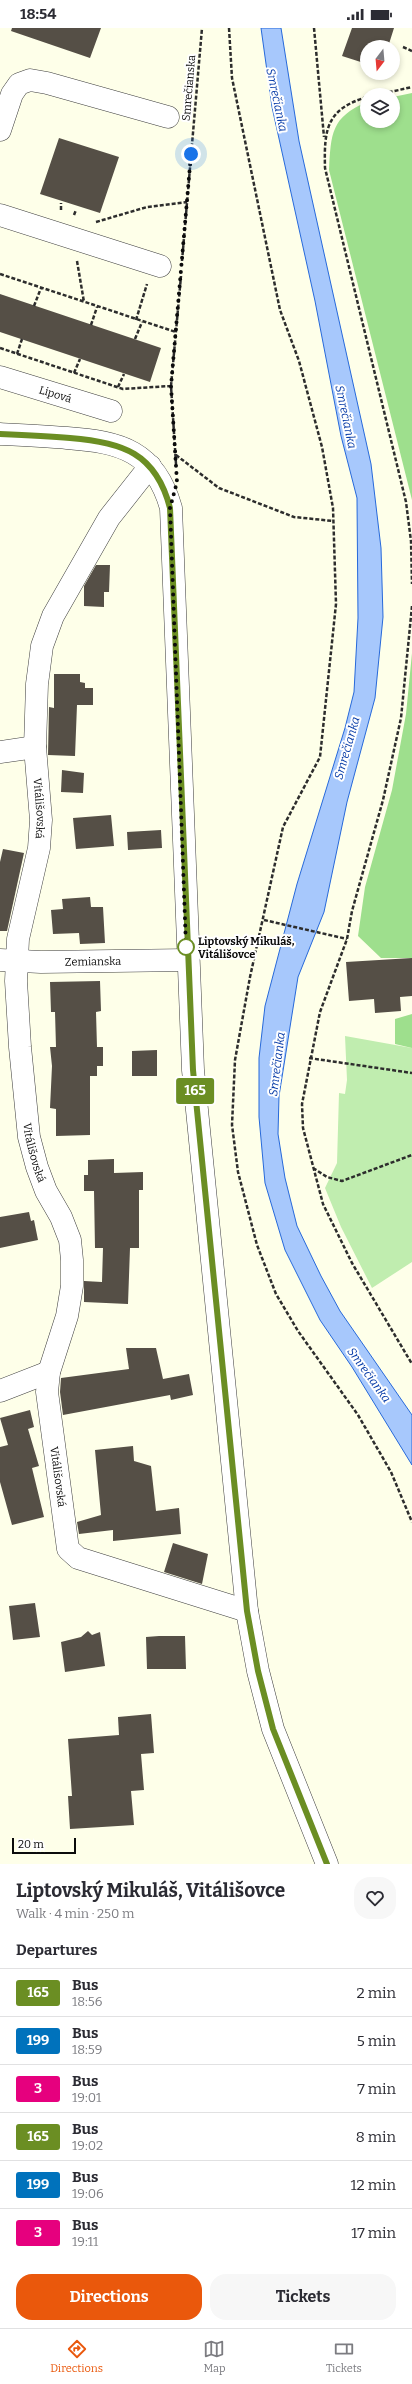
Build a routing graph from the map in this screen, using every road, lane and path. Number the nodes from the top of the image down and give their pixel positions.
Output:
1 (202, 28) edge
2 (229, 28) edge
3 (314, 28) edge
4 (403, 47) dead end
5 (412, 51) edge
6 (412, 87) edge
7 (400, 90) edge
8 (6, 92) edge
9 (360, 99) edge
10 (168, 117) dead end
11 (0, 130) edge
12 (324, 142) junction
13 (187, 202) junction
14 (61, 203) dead end
15 (76, 210) dead end
16 (74, 214) junction
17 (0, 215) edge
18 (80, 216) dead end
19 (92, 220) dead end
20 (76, 261) dead end
21 (182, 263) dead end
22 (160, 266) dead end
23 (181, 271) dead end
24 (0, 274) edge
25 (147, 284) dead end
26 (41, 288) junction
27 (84, 302) junction
28 (34, 306) dead end
29 (97, 307) junction
30 (136, 320) junction
31 (142, 322) junction
32 (91, 325) dead end
33 (176, 332) junction
34 (22, 339) dead end
35 (136, 340) dead end
36 (0, 348) edge
37 (17, 354) junction
38 (80, 359) dead end
39 (74, 373) junction
40 (124, 374) dead end
41 (0, 377) edge
42 (171, 386) junction
43 (118, 387) junction
44 (111, 411) dead end
45 (0, 434) edge
46 (176, 455) junction
47 (150, 466) junction
48 (176, 468) dead end
49 (334, 521) junction
50 (412, 584) edge
51 (412, 606) edge
52 (35, 747) junction
53 (0, 752) edge
54 (264, 920) junction
55 (347, 939) junction
56 (9, 960) edge
57 (187, 960) junction
58 (309, 1058) junction
59 (412, 1073) edge
60 (412, 1154) edge
61 (313, 1168) junction
62 (412, 1364) edge
63 (49, 1372) junction
64 (0, 1391) edge
65 (412, 1522) edge
66 (247, 1611) junction
67 (327, 1864) edge

1 - 13 path, Smrečianska
2 - 49 path
3 - 12 path
4 - 5 path
6 - 7 path
8 - 10 street
8 - 11 street
9 - 12 path
12 - 50 path
13 - 19 path
13 - 21 path, Smrečianska
14 - 16 path
15 - 16 path
16 - 18 path
17 - 22 street
20 - 27 path
23 - 33 path
24 - 26 path
25 - 30 path
26 - 27 path
26 - 28 path
27 - 29 path
29 - 30 path
29 - 32 path
30 - 31 path
31 - 33 path
31 - 35 path
33 - 42 path
34 - 37 path
36 - 37 path
37 - 39 path
38 - 39 path
39 - 43 path
40 - 43 path
41 - 44 street, Lipová
42 - 43 path
42 - 46 path
45 - 47 street
46 - 48 path
46 - 49 path
47 - 52 street, Vitálišovská
47 - 57 street
49 - 54 path
51 - 55 path
52 - 53 street
52 - 56 street, Vitálišovská
54 - 55 path
54 - 65 path
55 - 58 path
56 - 57 street, Zemianska
56 - 63 street, Vitálišovská
57 - 66 street
58 - 59 path
58 - 61 path
60 - 61 path
61 - 62 path
63 - 64 street
63 - 66 street, Vitálišovská
66 - 67 street

